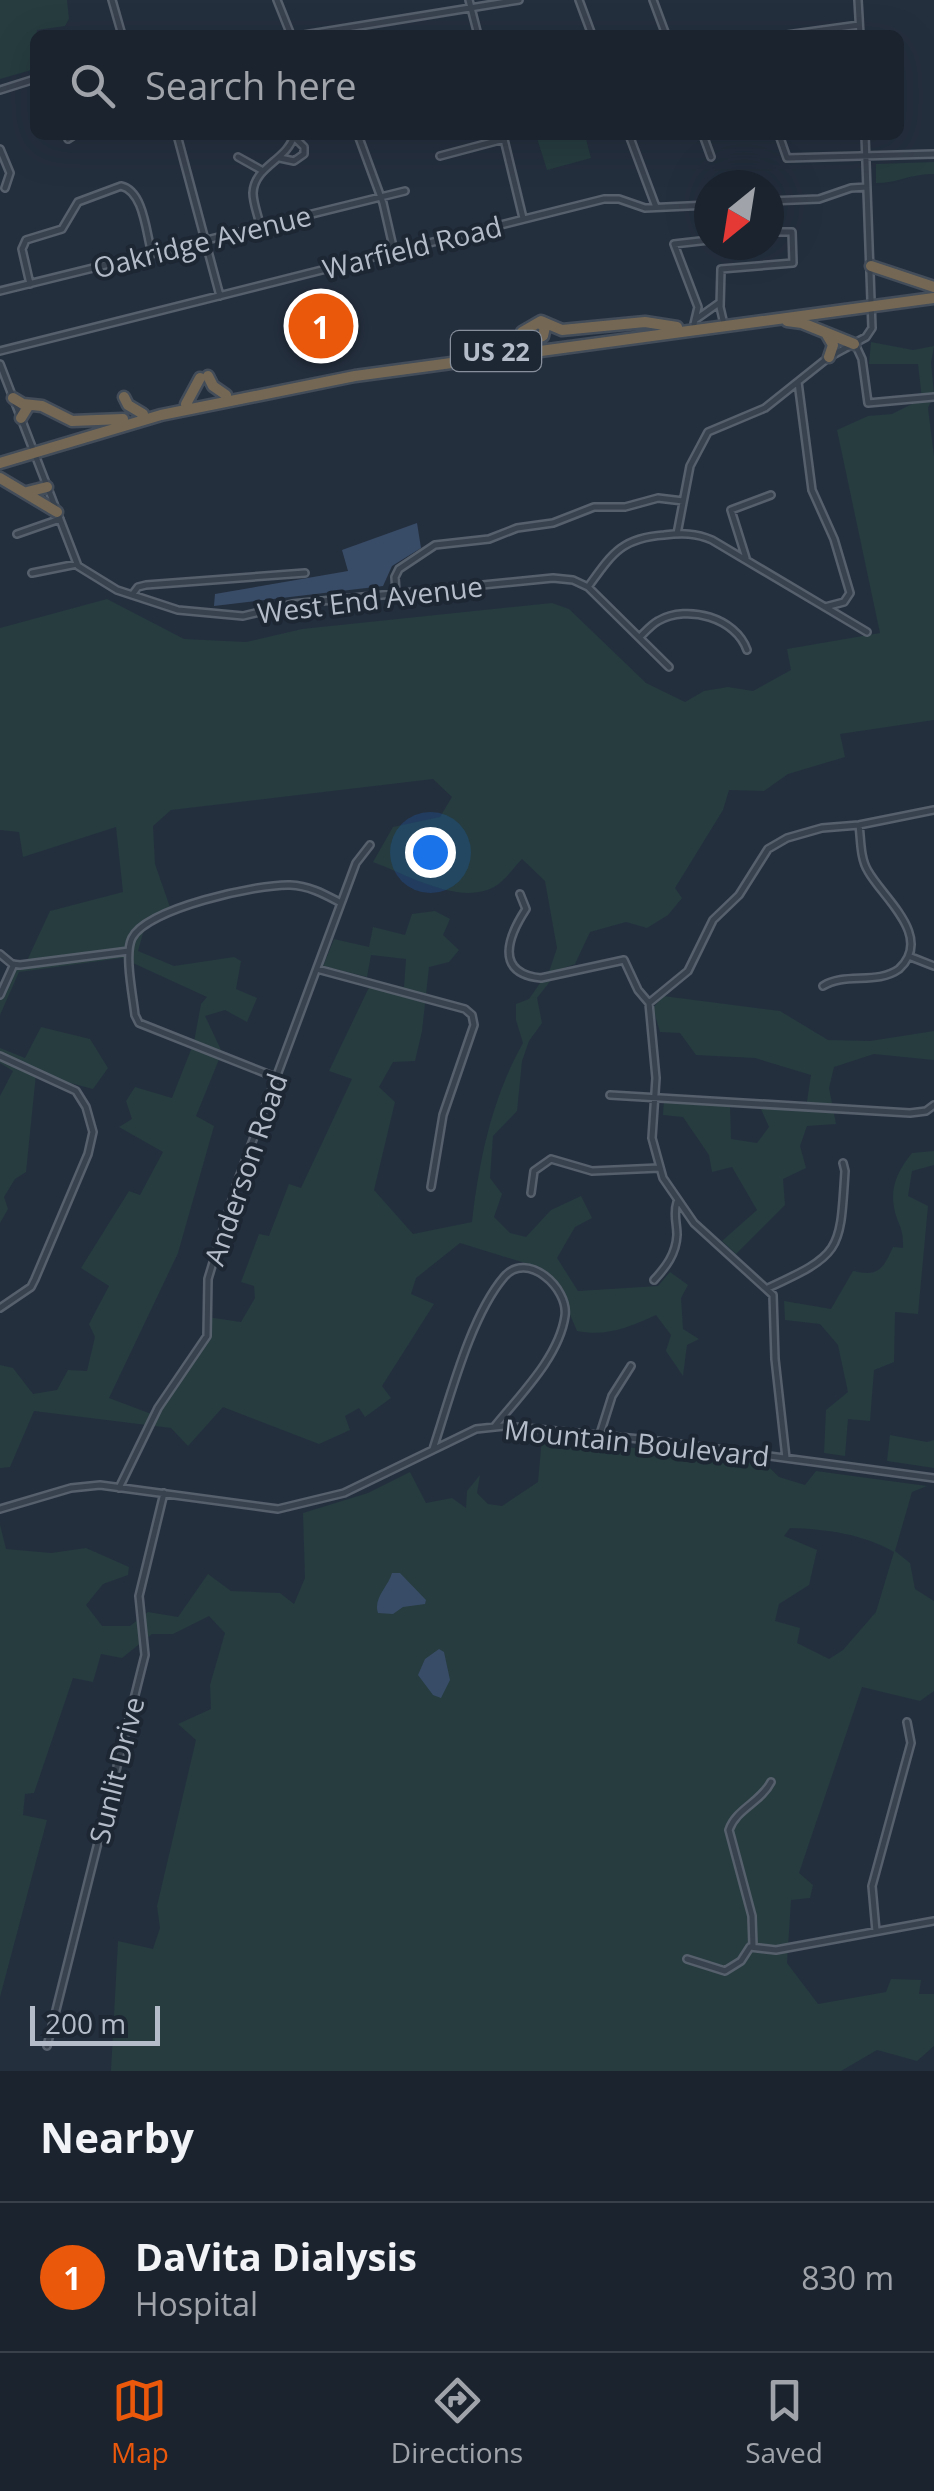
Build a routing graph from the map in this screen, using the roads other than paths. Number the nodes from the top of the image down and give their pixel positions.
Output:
1 (112, 0) edge
2 (277, 0) edge
3 (519, 0) edge
4 (579, 0) edge
5 (652, 0) edge
6 (858, 0) edge
7 (470, 4) edge
8 (859, 25) junction
9 (121, 30) edge
10 (288, 30) edge
11 (331, 30) edge
12 (477, 30) edge
13 (590, 30) edge
14 (664, 30) edge
15 (823, 30) edge
16 (860, 30) edge
17 (30, 81) edge
18 (0, 90) edge
19 (178, 140) edge
20 (291, 140) edge
21 (298, 140) edge
22 (360, 140) edge
23 (494, 140) edge
24 (505, 140) edge
25 (631, 140) edge
26 (705, 140) edge
27 (780, 140) edge
28 (864, 140) edge
29 (0, 149) edge
30 (934, 154) edge
31 (238, 156) dead end
32 (440, 156) dead end
33 (711, 156) dead end
34 (866, 156) junction
35 (280, 158) junction
36 (264, 171) junction
37 (867, 186) junction
38 (5, 188) dead end
39 (405, 191) dead end
40 (380, 196) junction
41 (784, 201) edge
42 (694, 206) edge
43 (656, 208) junction
44 (524, 218) junction
45 (260, 225) junction
46 (784, 232) edge
47 (207, 240) junction
48 (694, 242) edge
49 (394, 252) junction
50 (152, 254) junction
51 (870, 266) junction
52 (886, 272) junction
53 (871, 280) junction
54 (30, 284) junction
55 (0, 291) edge
56 (934, 292) edge
57 (220, 296) junction
58 (721, 302) junction
59 (872, 304) junction
60 (723, 320) junction
61 (772, 320) junction
62 (695, 322) junction
63 (538, 323) junction
64 (677, 326) junction
65 (522, 332) dead end
66 (826, 332) junction
67 (854, 344) junction
68 (0, 350) edge
69 (484, 353) junction
70 (828, 357) junction
71 (0, 364) edge
72 (798, 382) junction
73 (226, 395) junction
74 (124, 396) dead end
75 (934, 397) edge
76 (13, 398) junction
77 (186, 404) junction
78 (29, 405) junction
79 (143, 414) junction
80 (21, 418) junction
81 (124, 418) junction
82 (32, 450) junction
83 (0, 459) edge
84 (0, 478) edge
85 (47, 487) junction
86 (26, 492) junction
87 (771, 495) dead end
88 (683, 502) junction
89 (58, 516) junction
90 (17, 534) dead end
91 (678, 534) junction
92 (747, 561) junction
93 (78, 564) junction
94 (32, 573) dead end
95 (305, 573) dead end
96 (588, 587) junction
97 (396, 593) junction
98 (132, 595) junction
99 (825, 607) junction
100 (867, 632) dead end
101 (640, 636) junction
102 (748, 650) dead end
103 (670, 667) dead end
104 (934, 810) edge
105 (859, 825) junction
106 (370, 845) dead end
107 (520, 894) dead end
108 (341, 903) junction
109 (129, 950) junction
110 (0, 954) edge
111 (911, 957) junction
112 (14, 964) junction
113 (934, 966) edge
114 (317, 969) junction
115 (823, 986) dead end
116 (0, 995) edge
117 (648, 1003) junction
118 (0, 1056) edge
119 (275, 1077) junction
120 (610, 1096) dead end
121 (654, 1099) junction
122 (934, 1106) edge
123 (843, 1162) dead end
124 (660, 1168) junction
125 (431, 1187) dead end
126 (531, 1193) dead end
127 (677, 1202) junction
128 (654, 1280) dead end
129 (768, 1288) junction
130 (0, 1308) edge
131 (631, 1366) dead end
132 (495, 1426) junction
133 (600, 1434) junction
134 (432, 1452) junction
135 (786, 1458) junction
136 (934, 1478) edge
137 (119, 1488) junction
138 (164, 1494) junction
139 (0, 1509) edge
140 (907, 1722) dead end
141 (771, 1782) dead end
142 (934, 1921) edge
143 (876, 1931) junction
144 (753, 1946) junction
145 (686, 1959) dead end
146 (47, 2046) dead end

1 - 9 street
2 - 10 street
3 - 7 street
4 - 13 street
5 - 14 street
6 - 8 street
7 - 11 street
7 - 12 street
8 - 15 street
8 - 16 street
17 - 18 street
19 - 47 street
20 - 35 street
21 - 35 street
22 - 40 street
23 - 32 street
24 - 44 street
25 - 43 street
26 - 33 street
27 - 34 street
28 - 34 street
29 - 38 street
30 - 34 street
31 - 36 street
34 - 37 street
35 - 36 street
36 - 45 street
37 - 41 street
37 - 51 street
39 - 40 street, Oakridge Avenue
40 - 45 street, Oakridge Avenue
40 - 49 street
42 - 43 street, Warfield Road
43 - 44 street, Warfield Road
44 - 49 street, Warfield Road
45 - 47 street, Oakridge Avenue
46 - 58 street
47 - 50 street, Oakridge Avenue
47 - 57 street
48 - 62 street
49 - 57 street, Warfield Road
50 - 54 street, Oakridge Avenue
50 - 54 street
51 - 52 highway
51 - 53 street
52 - 53 highway
52 - 56 highway
53 - 59 street
54 - 55 street, Oakridge Avenue
56 - 59 highway, US 22
57 - 68 street, Warfield Road
58 - 60 street
58 - 62 street
59 - 60 highway, US 22
59 - 61 highway, US 22
59 - 67 street
60 - 62 highway, US 22
61 - 66 highway
61 - 82 highway, US 22
62 - 64 highway, US 22
63 - 64 highway
63 - 65 highway
63 - 69 highway
64 - 69 highway, US 22
66 - 67 highway
66 - 70 highway
67 - 70 street
67 - 75 street
69 - 73 highway, US 22
70 - 72 street
71 - 76 street
72 - 88 street
72 - 99 street
73 - 77 highway, US 22
73 - 77 highway
74 - 79 highway
76 - 78 highway
76 - 80 street
77 - 79 highway, US 22
78 - 80 highway
78 - 81 highway
79 - 81 highway, US 22
80 - 82 street
81 - 82 highway, US 22
82 - 83 highway, US 22
82 - 85 street
84 - 86 highway
85 - 86 highway
85 - 89 street
86 - 89 highway
87 - 92 street
88 - 91 street
88 - 97 street
89 - 90 street
89 - 93 street
91 - 92 street
91 - 96 street
92 - 99 street
93 - 94 street
93 - 98 street, West End Avenue
95 - 98 street
96 - 97 street, West End Avenue
96 - 101 street
97 - 98 street, West End Avenue
99 - 100 street
101 - 102 street
101 - 103 street
104 - 105 street
105 - 111 street
105 - 117 street
106 - 108 street, Anderson Road
107 - 117 street
108 - 109 street
108 - 114 street, Anderson Road
109 - 112 street
109 - 119 street
110 - 112 street
111 - 113 street
111 - 115 street
112 - 116 street
114 - 119 street, Anderson Road
114 - 125 street
117 - 121 street
118 - 130 street
119 - 137 street, Anderson Road
120 - 121 street
121 - 122 street
121 - 124 street
123 - 129 street
124 - 126 street
124 - 127 street
127 - 128 street
127 - 129 street
129 - 135 street
131 - 133 street
132 - 133 street, Mountain Boulevard
132 - 134 street, Mountain Boulevard
132 - 134 street
133 - 135 street, Mountain Boulevard
134 - 138 street, Mountain Boulevard
135 - 136 street, Mountain Boulevard
137 - 138 street, Mountain Boulevard
137 - 139 street, Mountain Boulevard
138 - 146 street, Sunlit Drive
140 - 143 street
141 - 144 street
142 - 143 street
143 - 144 street
144 - 145 street

